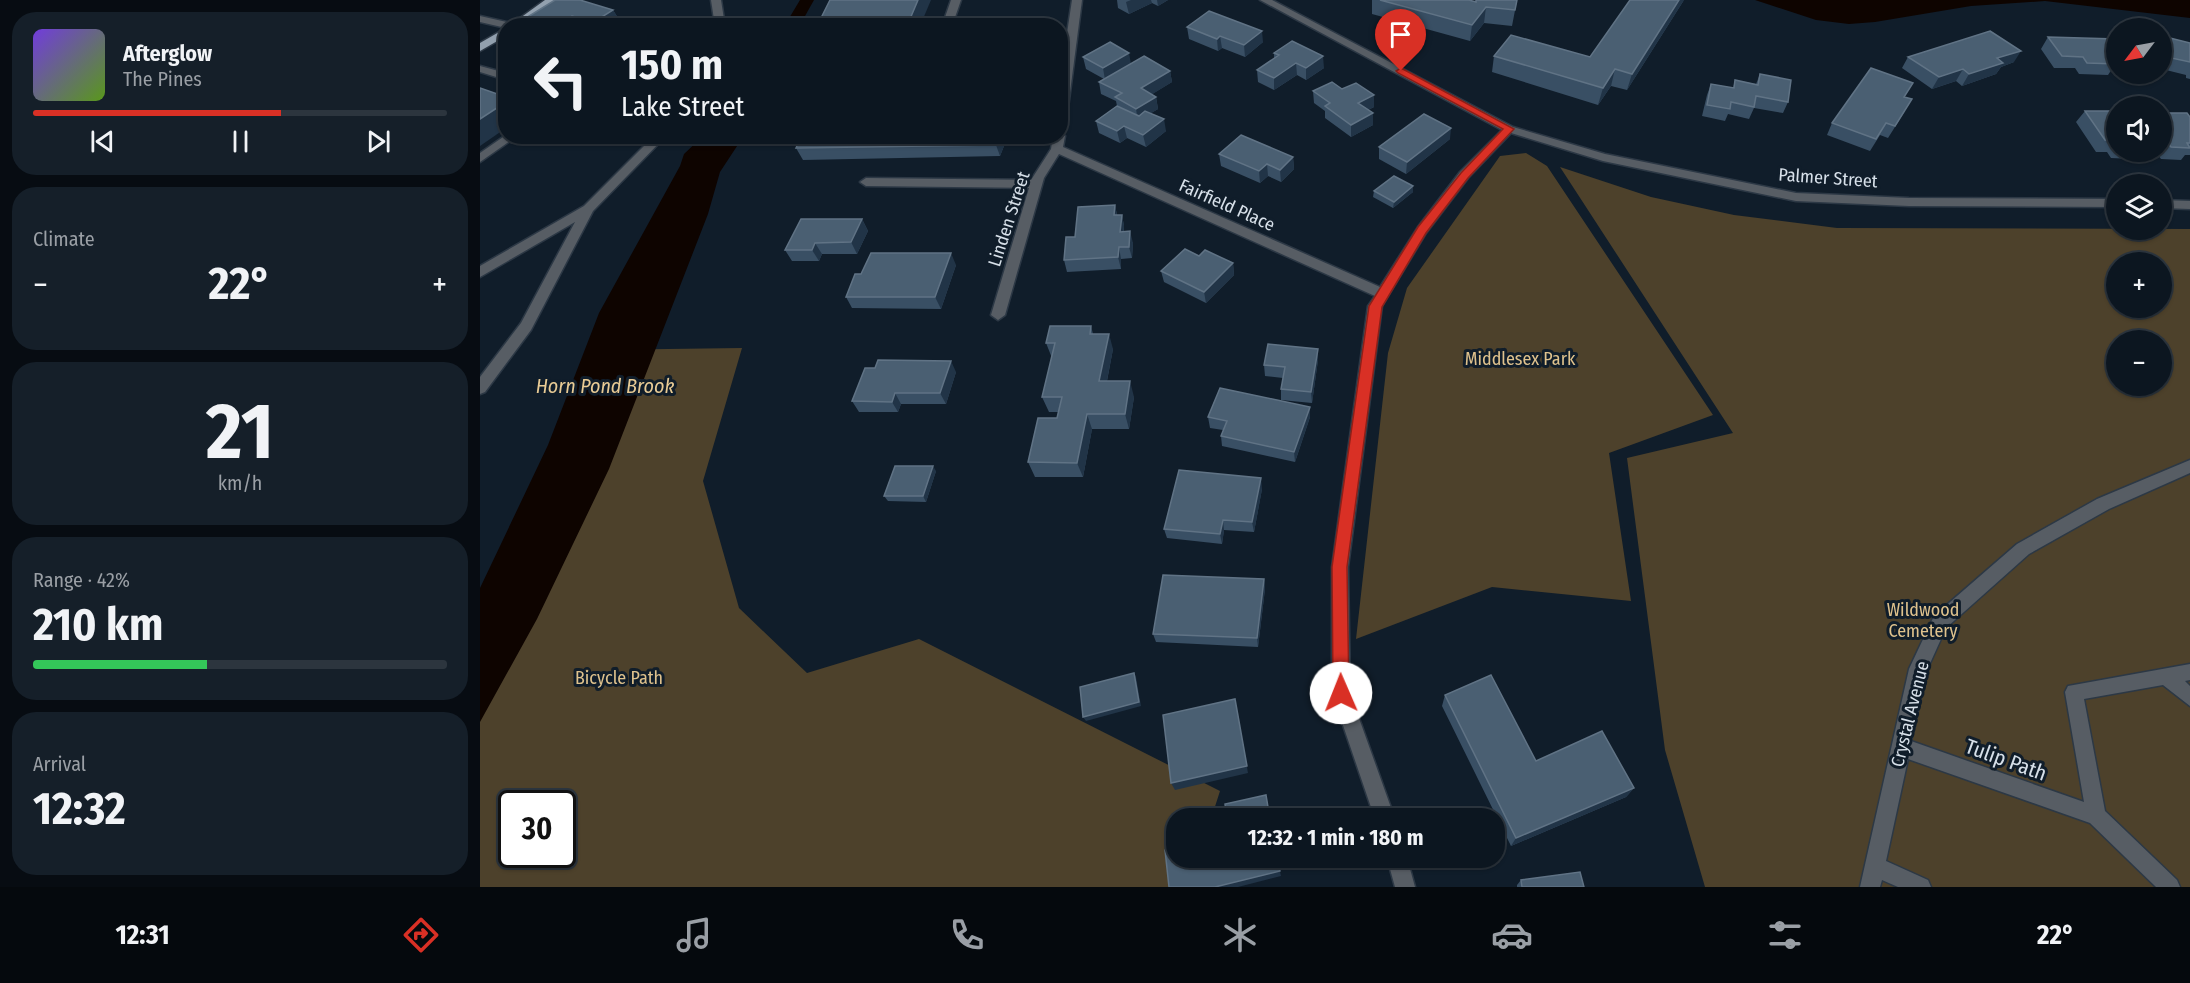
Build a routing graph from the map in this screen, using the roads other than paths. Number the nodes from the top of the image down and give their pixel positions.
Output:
1 (551, 0) edge
2 (716, 0) edge
3 (956, 0) edge
4 (1077, 0) edge
5 (1265, 0) edge
6 (525, 18) edge
7 (719, 18) edge
8 (950, 18) edge
9 (480, 19) edge
10 (498, 23) edge
11 (498, 36) edge
12 (480, 48) edge
13 (1068, 65) edge
14 (480, 69) edge
15 (498, 75) edge
16 (1509, 129) junction
17 (500, 144) edge
18 (653, 144) edge
19 (1057, 144) edge
20 (1060, 144) edge
21 (480, 158) edge
22 (866, 182) dead end
23 (1037, 183) junction
24 (2106, 203) edge
25 (2172, 204) edge
26 (2190, 205) edge
27 (588, 209) junction
28 (480, 273) edge
29 (1383, 294) junction
30 (998, 315) dead end
31 (480, 388) edge
32 (2190, 466) edge
33 (2190, 672) edge
34 (2165, 676) junction
35 (2190, 697) edge
36 (1901, 747) junction
37 (1381, 808) edge
38 (2096, 816) junction
39 (1874, 866) junction
40 (1400, 868) edge
41 (1405, 887) edge
42 (1870, 887) edge
43 (1921, 887) edge
44 (2170, 887) edge

1 - 6 main road
2 - 7 street
3 - 8 street
4 - 13 street
5 - 16 street, Palmer Street
9 - 10 street
11 - 12 main road
14 - 15 street
16 - 24 street, Palmer Street
16 - 29 street
17 - 21 street
18 - 27 street
19 - 23 street, Linden Street
20 - 29 street, Fairfield Place
22 - 23 street
23 - 30 street, Linden Street
25 - 26 street
27 - 28 street
27 - 31 street
29 - 37 street
32 - 36 street, Crystal Avenue
33 - 34 street
34 - 35 street
34 - 38 street
36 - 38 street, Tulip Path
36 - 39 street, Crystal Avenue
38 - 44 street
39 - 42 street, Crystal Avenue
39 - 43 street
40 - 41 street

